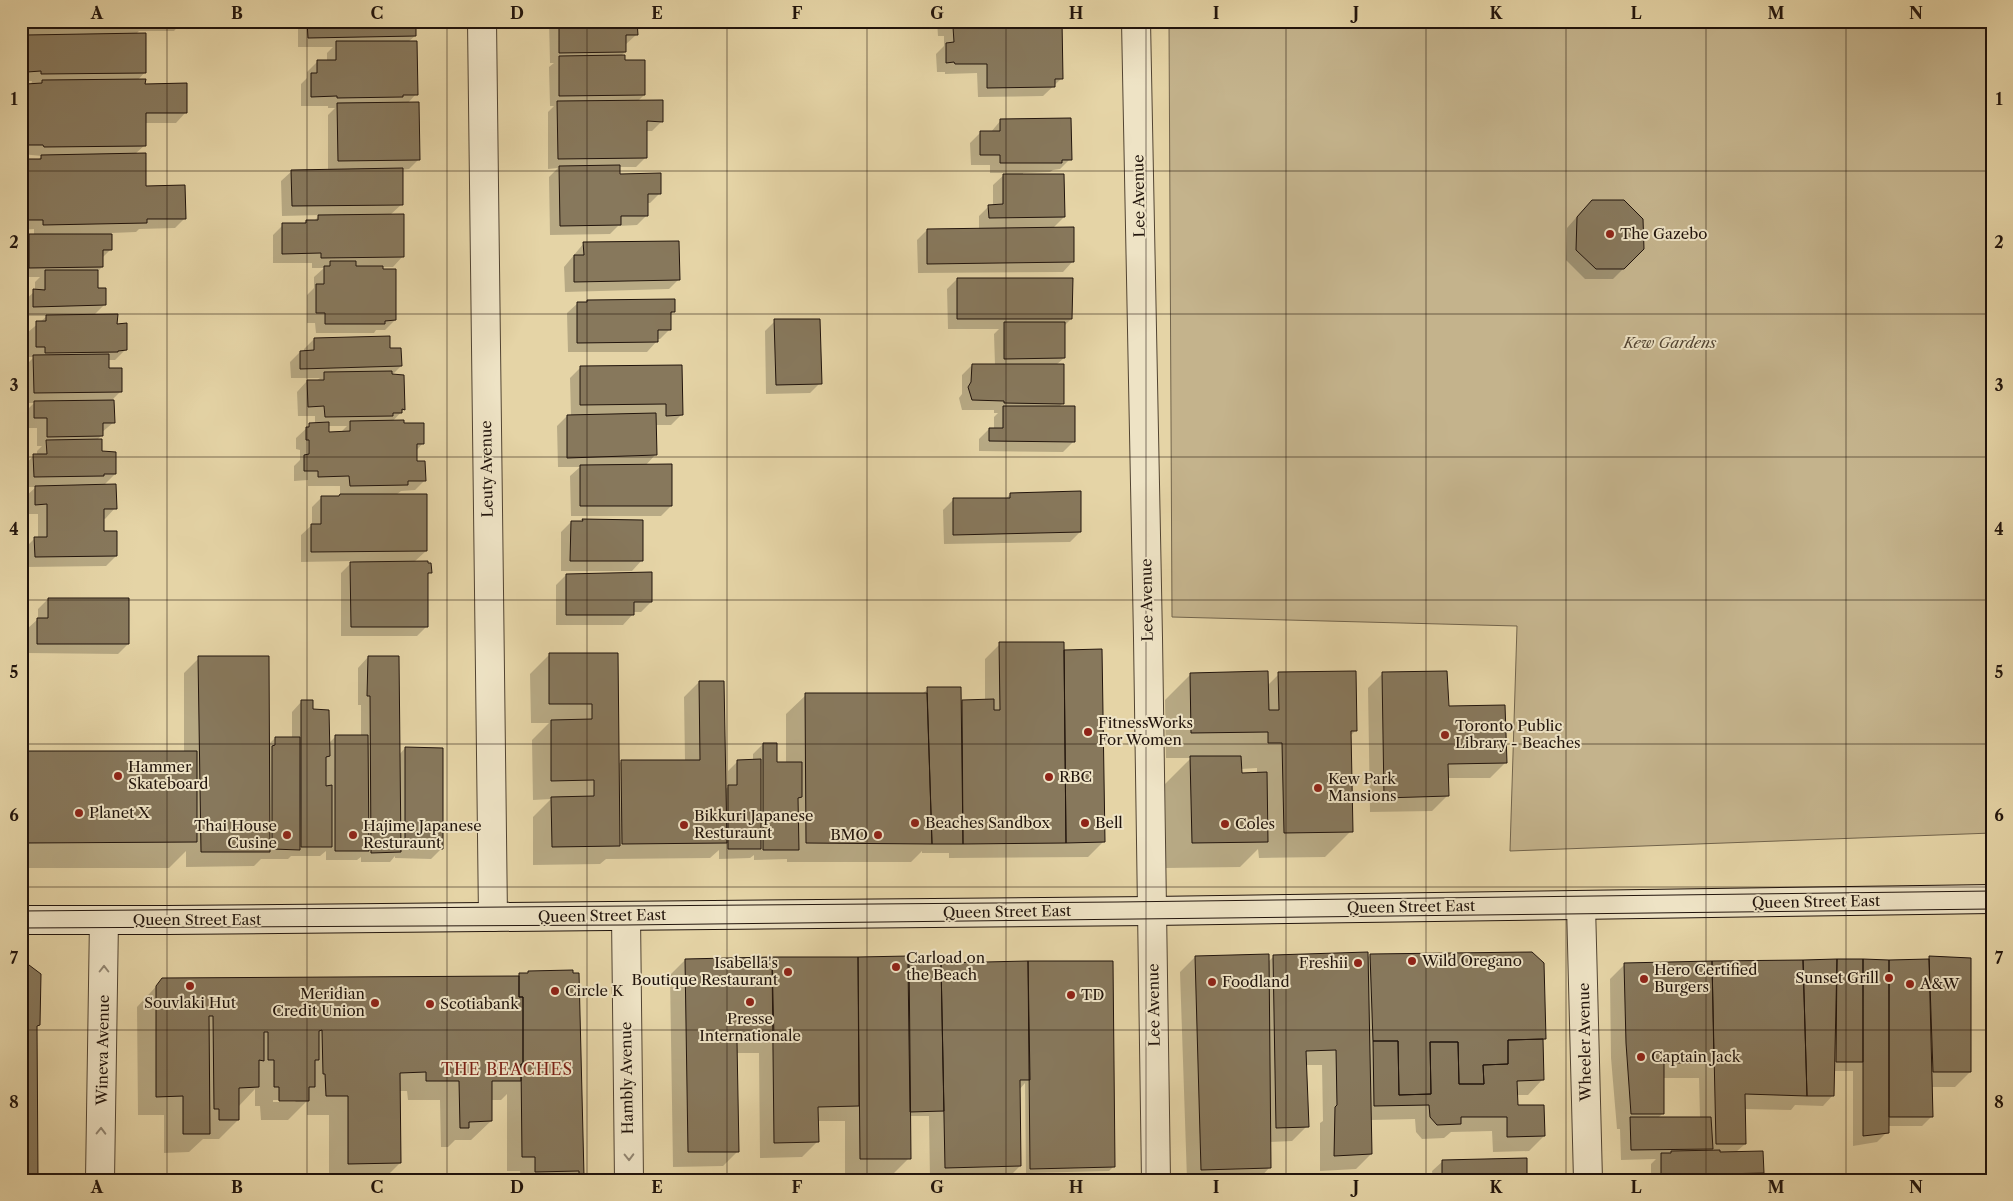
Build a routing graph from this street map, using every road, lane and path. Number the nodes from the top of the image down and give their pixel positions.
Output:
1 (482, 21) edge
2 (1136, 21) edge
3 (1992, 899) edge
4 (1581, 905) junction
5 (1152, 911) junction
6 (626, 916) junction
7 (493, 917) junction
8 (21, 920) edge
9 (104, 920) junction
10 (100, 1180) edge
11 (629, 1180) edge
12 (1156, 1180) edge
13 (1588, 1180) edge

1 - 7 street, Leuty Avenue
2 - 5 street, Lee Avenue
3 - 4 street, Queen Street East
4 - 5 street, Queen Street East
4 - 13 street, Wheeler Avenue
5 - 6 street, Queen Street East
5 - 12 street, Lee Avenue
6 - 7 street, Queen Street East
6 -> 11 street, Hambly Avenue
7 - 9 street, Queen Street East
8 - 9 street, Queen Street East
10 -> 9 street, Wineva Avenue

